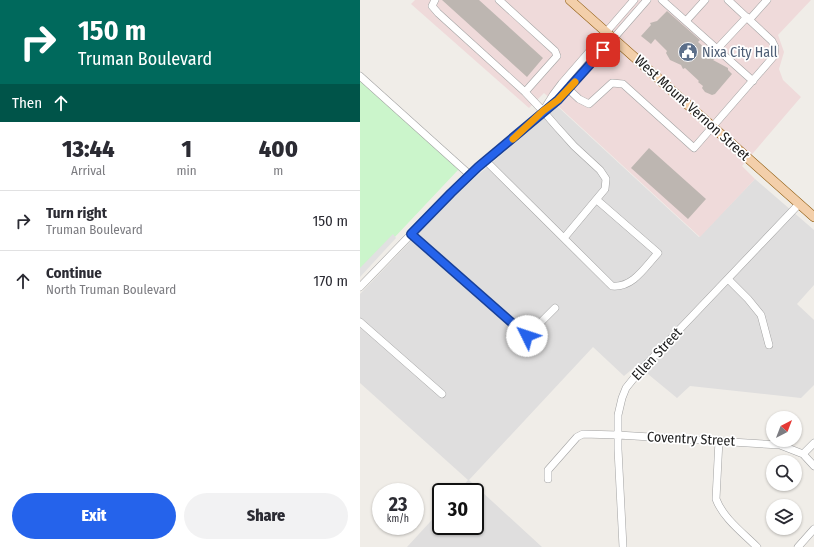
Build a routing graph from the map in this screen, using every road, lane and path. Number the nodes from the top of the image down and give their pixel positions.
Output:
1 (435, 0) edge
2 (499, 0) edge
3 (570, 0) edge
4 (634, 0) edge
5 (646, 0) edge
6 (705, 0) edge
7 (728, 0) edge
8 (767, 0) edge
9 (668, 2) edge
10 (748, 18) junction
11 (686, 21) junction
12 (606, 32) junction
13 (613, 38) junction
14 (718, 49) junction
15 (360, 76) edge
16 (753, 81) junction
17 (562, 83) junction
18 (568, 89) junction
19 (525, 92) junction
20 (543, 111) junction
21 (712, 127) junction
22 (486, 161) junction
23 (470, 175) junction
24 (597, 200) junction
25 (799, 204) junction
26 (812, 212) edge
27 (411, 234) junction
28 (564, 238) junction
29 (728, 279) junction
30 (360, 287) edge
31 (555, 308) dead end
32 (360, 322) edge
33 (769, 345) dead end
34 (442, 394) dead end
35 (618, 435) junction
36 (719, 440) junction
37 (814, 443) edge
38 (802, 454) junction
39 (814, 466) edge
40 (548, 479) dead end
41 (814, 529) edge
42 (623, 547) edge
43 (757, 547) edge
44 (798, 547) edge

1 - 19 street
2 - 19 street
3 - 12 main road, West Mount Vernon Street
4 - 12 street
5 - 13 street
6 - 11 street
7 - 10 street
8 - 10 street
9 - 11 street
10 - 14 street
10 - 16 street
11 - 14 street
12 - 13 main road, West Mount Vernon Street
12 - 17 street
13 - 18 street
13 - 21 main road, West Mount Vernon Street
14 - 16 street
15 - 23 street
16 - 21 street
17 - 18 street
17 - 20 street
18 - 20 street
18 - 21 street
19 - 20 street
20 - 22 street
20 - 24 street
21 - 25 main road, West Mount Vernon Street
22 - 23 street
22 - 28 street
23 - 27 street
24 - 28 street
24 - 28 street
25 - 26 main road, West Mount Vernon Street
25 - 29 street, Ellen Street
27 - 30 street
27 - 31 street
29 - 33 street
29 - 35 street, Ellen Street
32 - 34 street
35 - 36 street, Coventry Street
35 - 40 street, Coventry Street
35 - 42 street, Ellen Street
36 - 38 street, Coventry Street
36 - 43 street
37 - 38 street
38 - 39 street, Coventry Street
41 - 44 street

